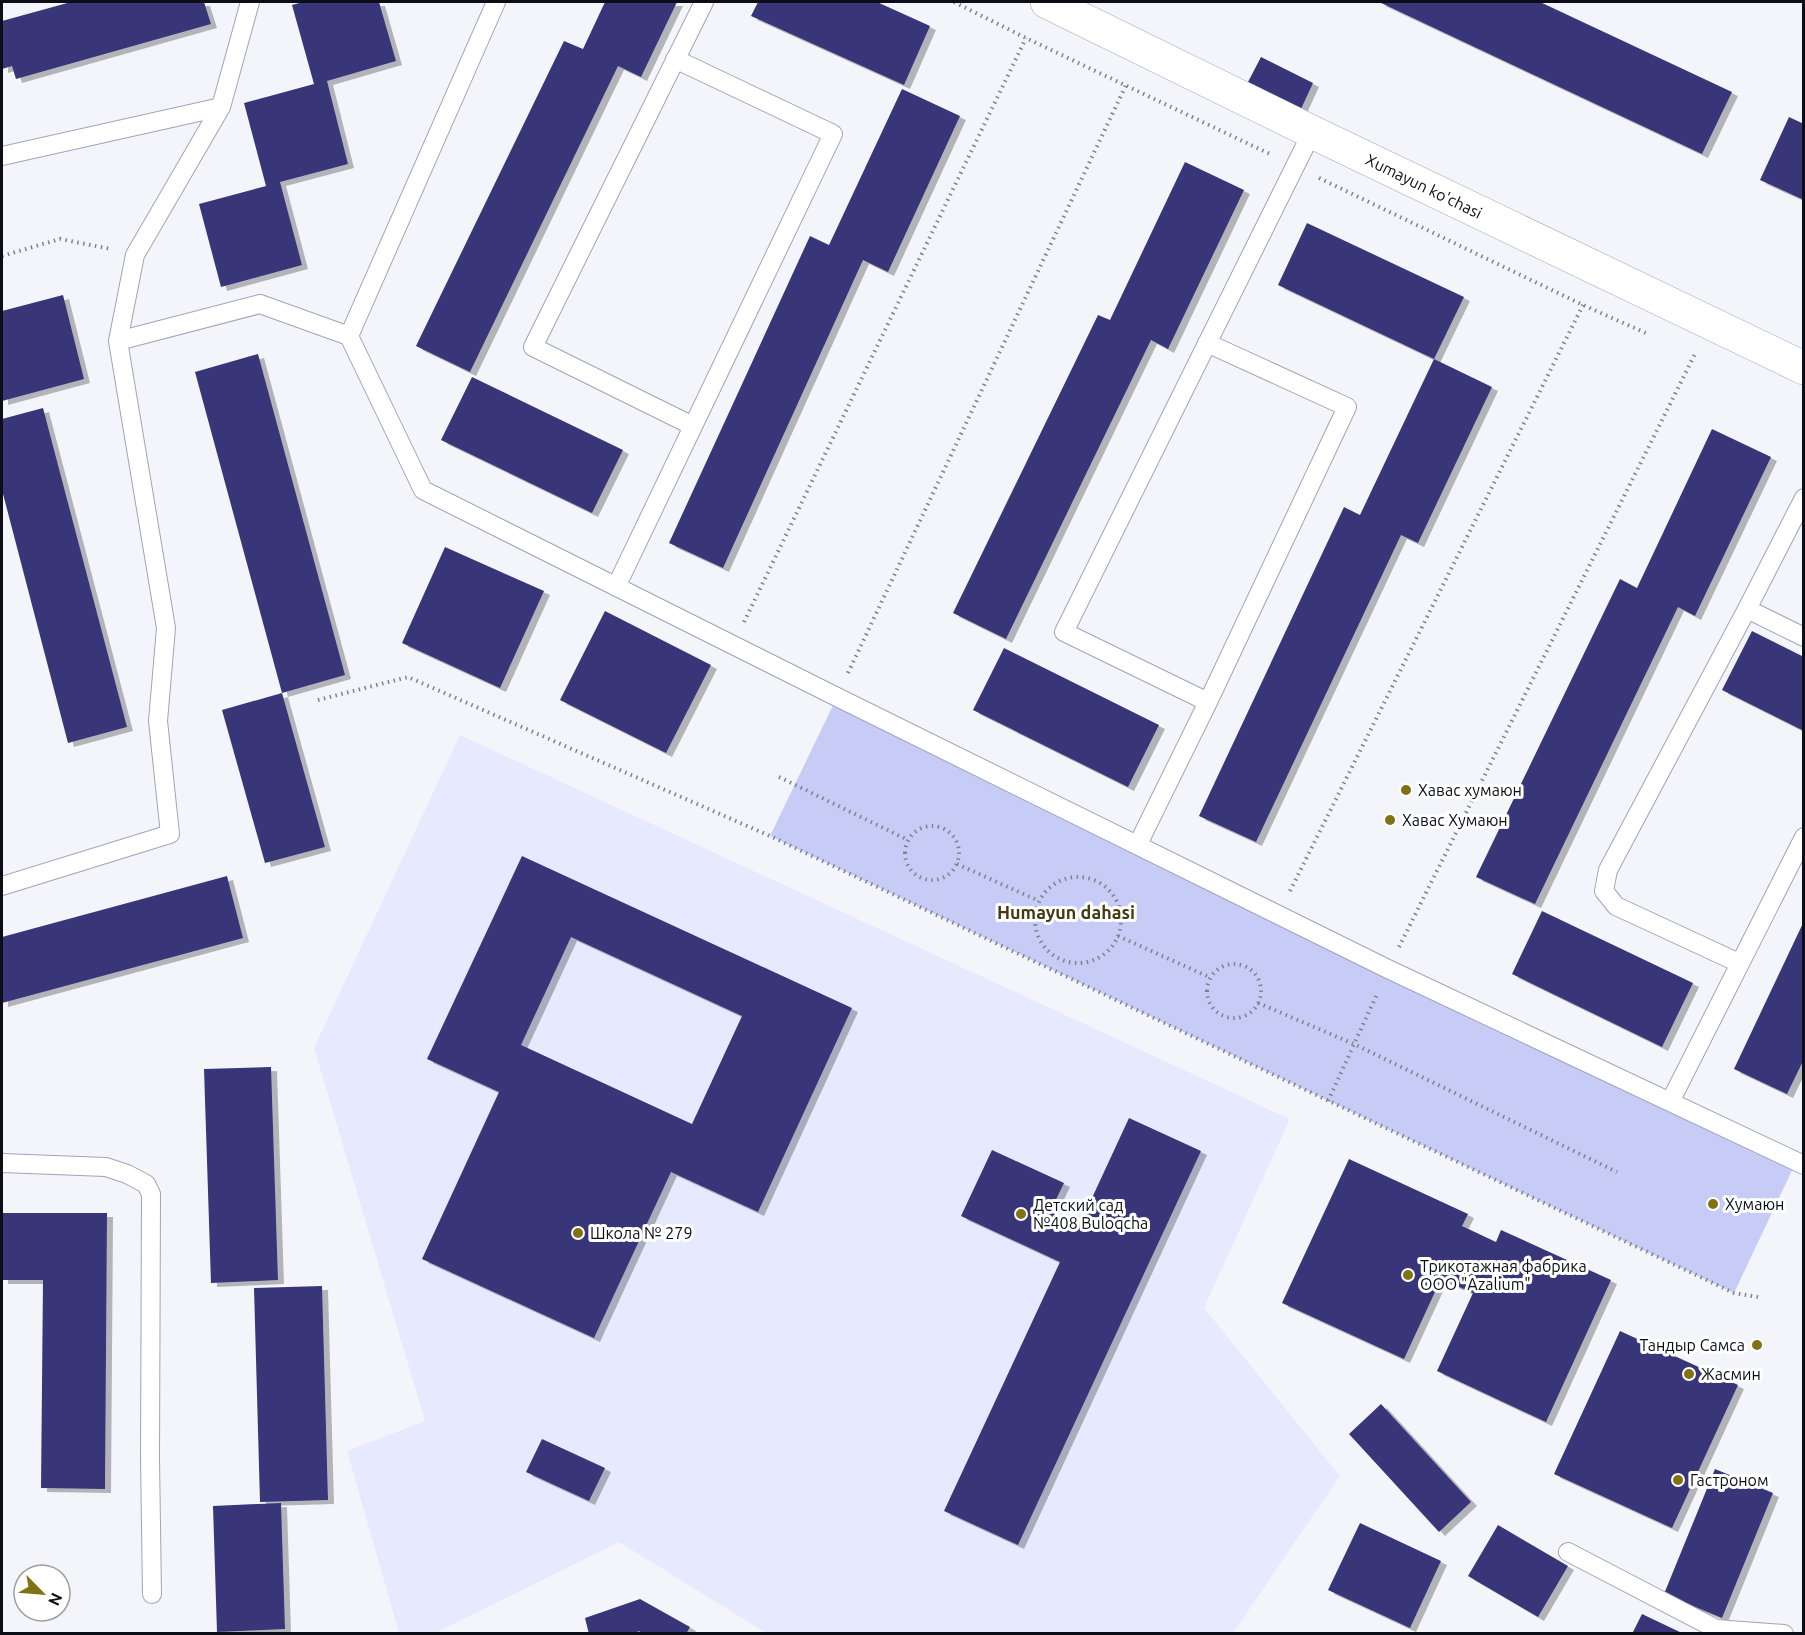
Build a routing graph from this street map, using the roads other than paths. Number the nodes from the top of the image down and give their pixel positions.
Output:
1 (250, 2) edge
2 (496, 2) edge
3 (704, 2) edge
4 (1047, 2) edge
5 (675, 59) junction
6 (221, 107) junction
7 (1312, 132) junction
8 (2, 156) edge
9 (349, 336) junction
10 (118, 341) junction
11 (1207, 343) junction
12 (1803, 368) edge
13 (693, 426) junction
14 (1803, 498) edge
15 (616, 587) junction
16 (1747, 609) junction
17 (1803, 637) edge
18 (1208, 702) junction
19 (1803, 837) edge
20 (1138, 844) junction
21 (2, 886) edge
22 (1739, 963) junction
23 (1670, 1102) junction
24 (2, 1162) edge
25 (1803, 1166) edge
26 (1568, 1552) dead end
27 (152, 1594) dead end
28 (1784, 1634) edge

1 - 6 lane
2 - 9 lane
3 - 5 lane
4 - 7 street, Xumayun ko'chasi
5 - 13 lane
5 - 13 lane
6 - 8 lane
6 - 10 lane
7 - 11 lane
7 - 12 street, Xumayun ko'chasi
9 - 10 lane
9 - 15 lane
10 - 21 lane
11 - 18 lane
11 - 18 lane
13 - 15 lane
14 - 16 lane
15 - 20 lane
16 - 17 lane
16 - 22 lane
18 - 20 lane
19 - 22 lane
20 - 23 lane
22 - 23 lane
23 - 25 lane
24 - 27 lane
26 - 28 lane

